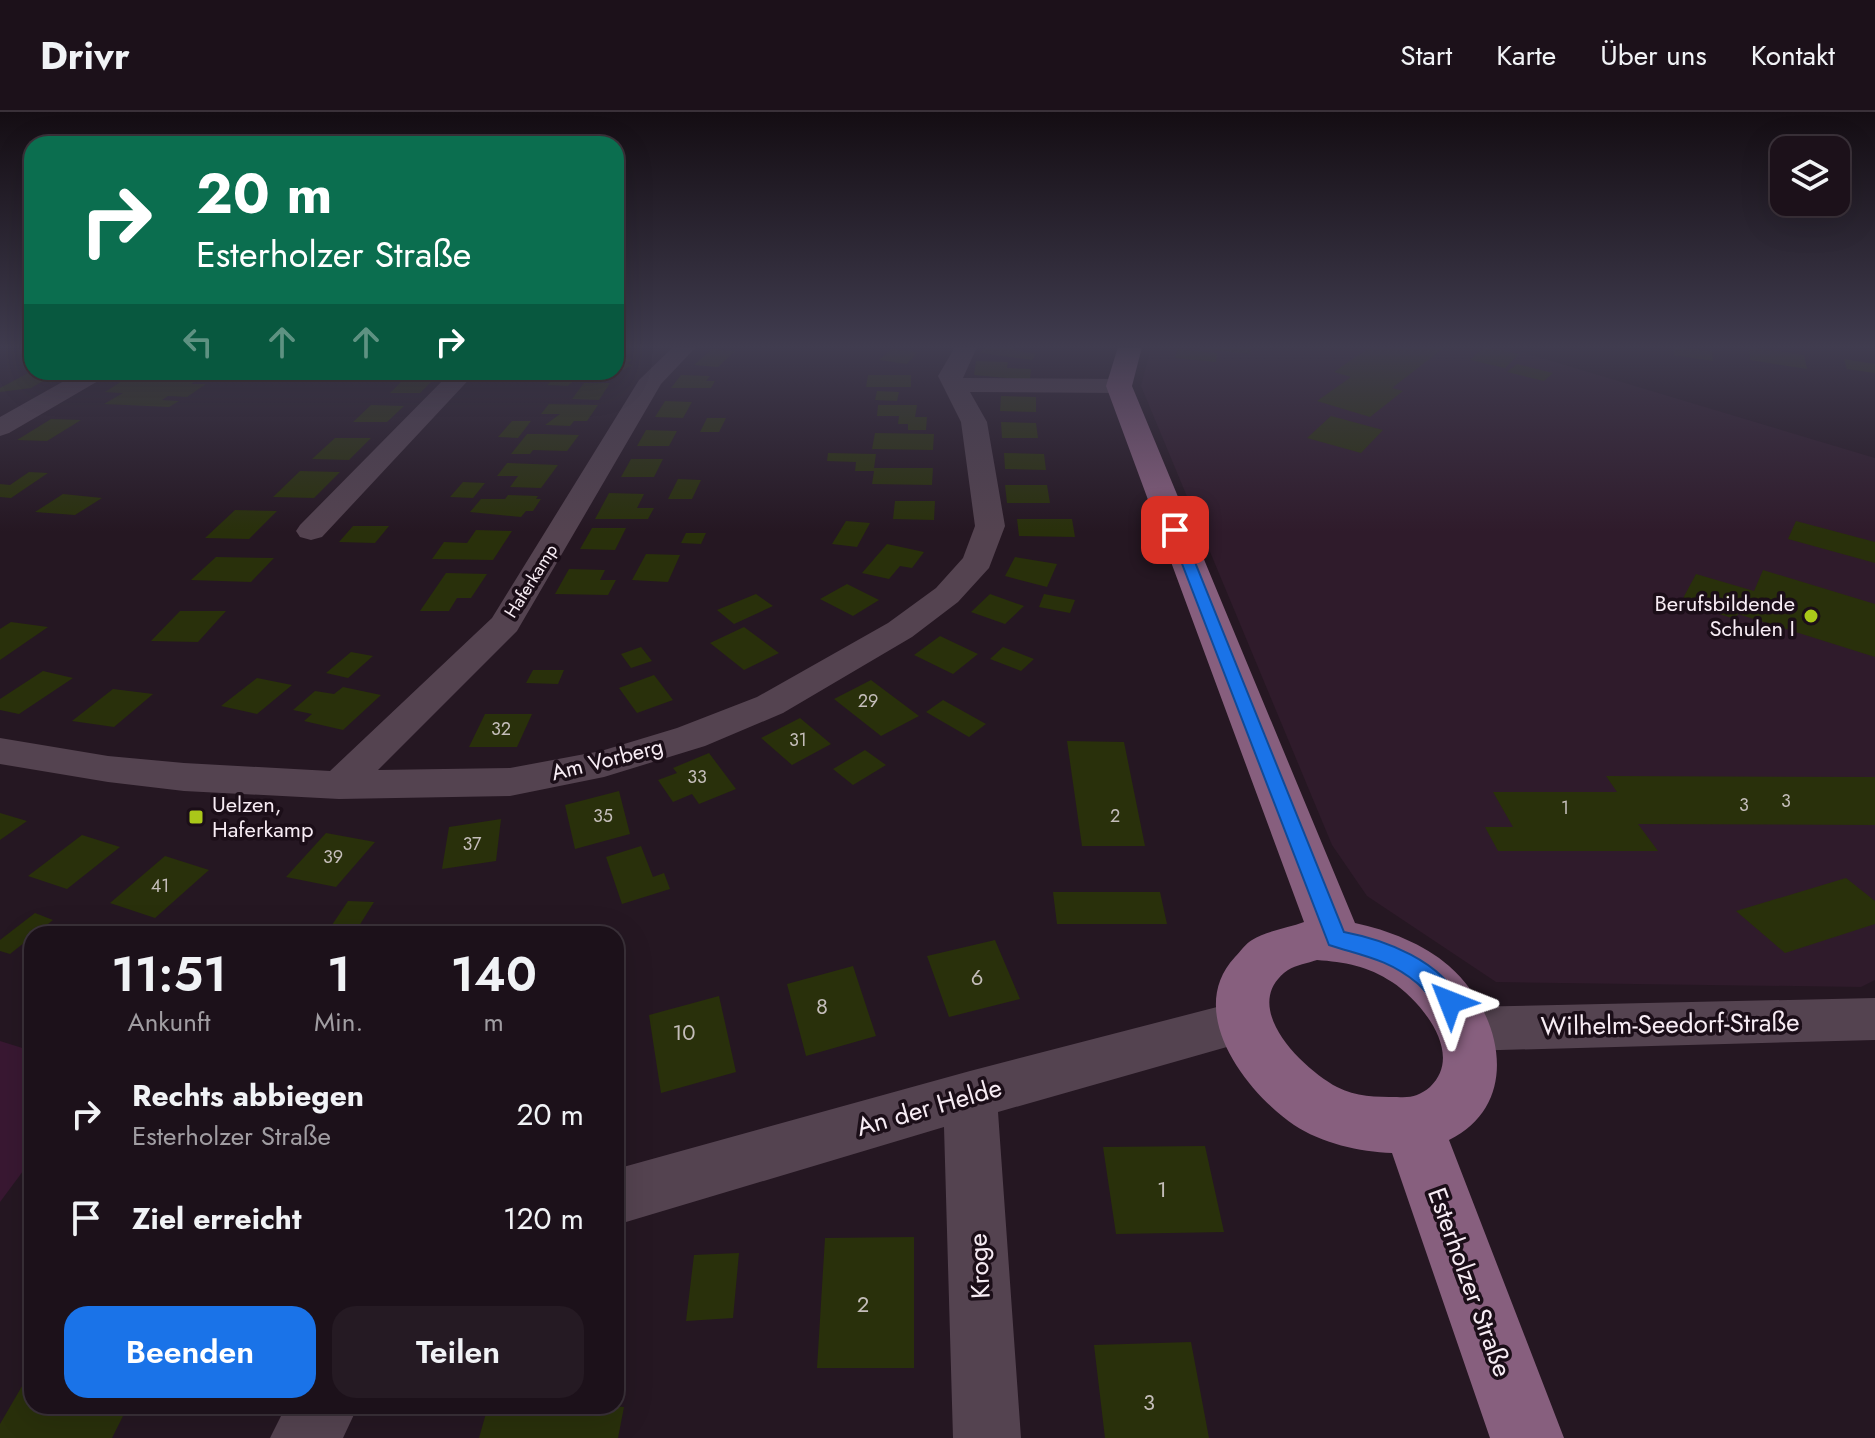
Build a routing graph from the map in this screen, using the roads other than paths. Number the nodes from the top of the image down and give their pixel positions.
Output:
1 (33, 409) edge
2 (429, 409) edge
3 (634, 409) edge
4 (967, 409) edge
5 (1141, 409) edge
6 (0, 428) edge
7 (311, 531) dead end
8 (0, 751) edge
9 (339, 785) junction
10 (1336, 939) junction
11 (1875, 1019) edge
12 (1244, 1022) junction
13 (1465, 1029) junction
14 (970, 1095) junction
15 (1413, 1126) junction
16 (624, 1195) edge
17 (320, 1414) edge
18 (304, 1438) edge
19 (987, 1438) edge
20 (1527, 1438) edge

1 - 6 street
2 - 7 street
3 - 9 street, Haferkamp
4 - 9 street, Am Vorberg
5 - 10 main road
8 - 9 street, Am Vorberg
10 - 12 main road
10 - 13 main road
11 - 13 street, Wilhelm-Seedorf-Straße
12 - 14 street, An der Helde
12 - 15 main road
13 - 15 main road
14 - 16 street, An der Helde
14 - 19 street, Kroge
15 - 20 main road, Esterholzer Straße
17 - 18 street

